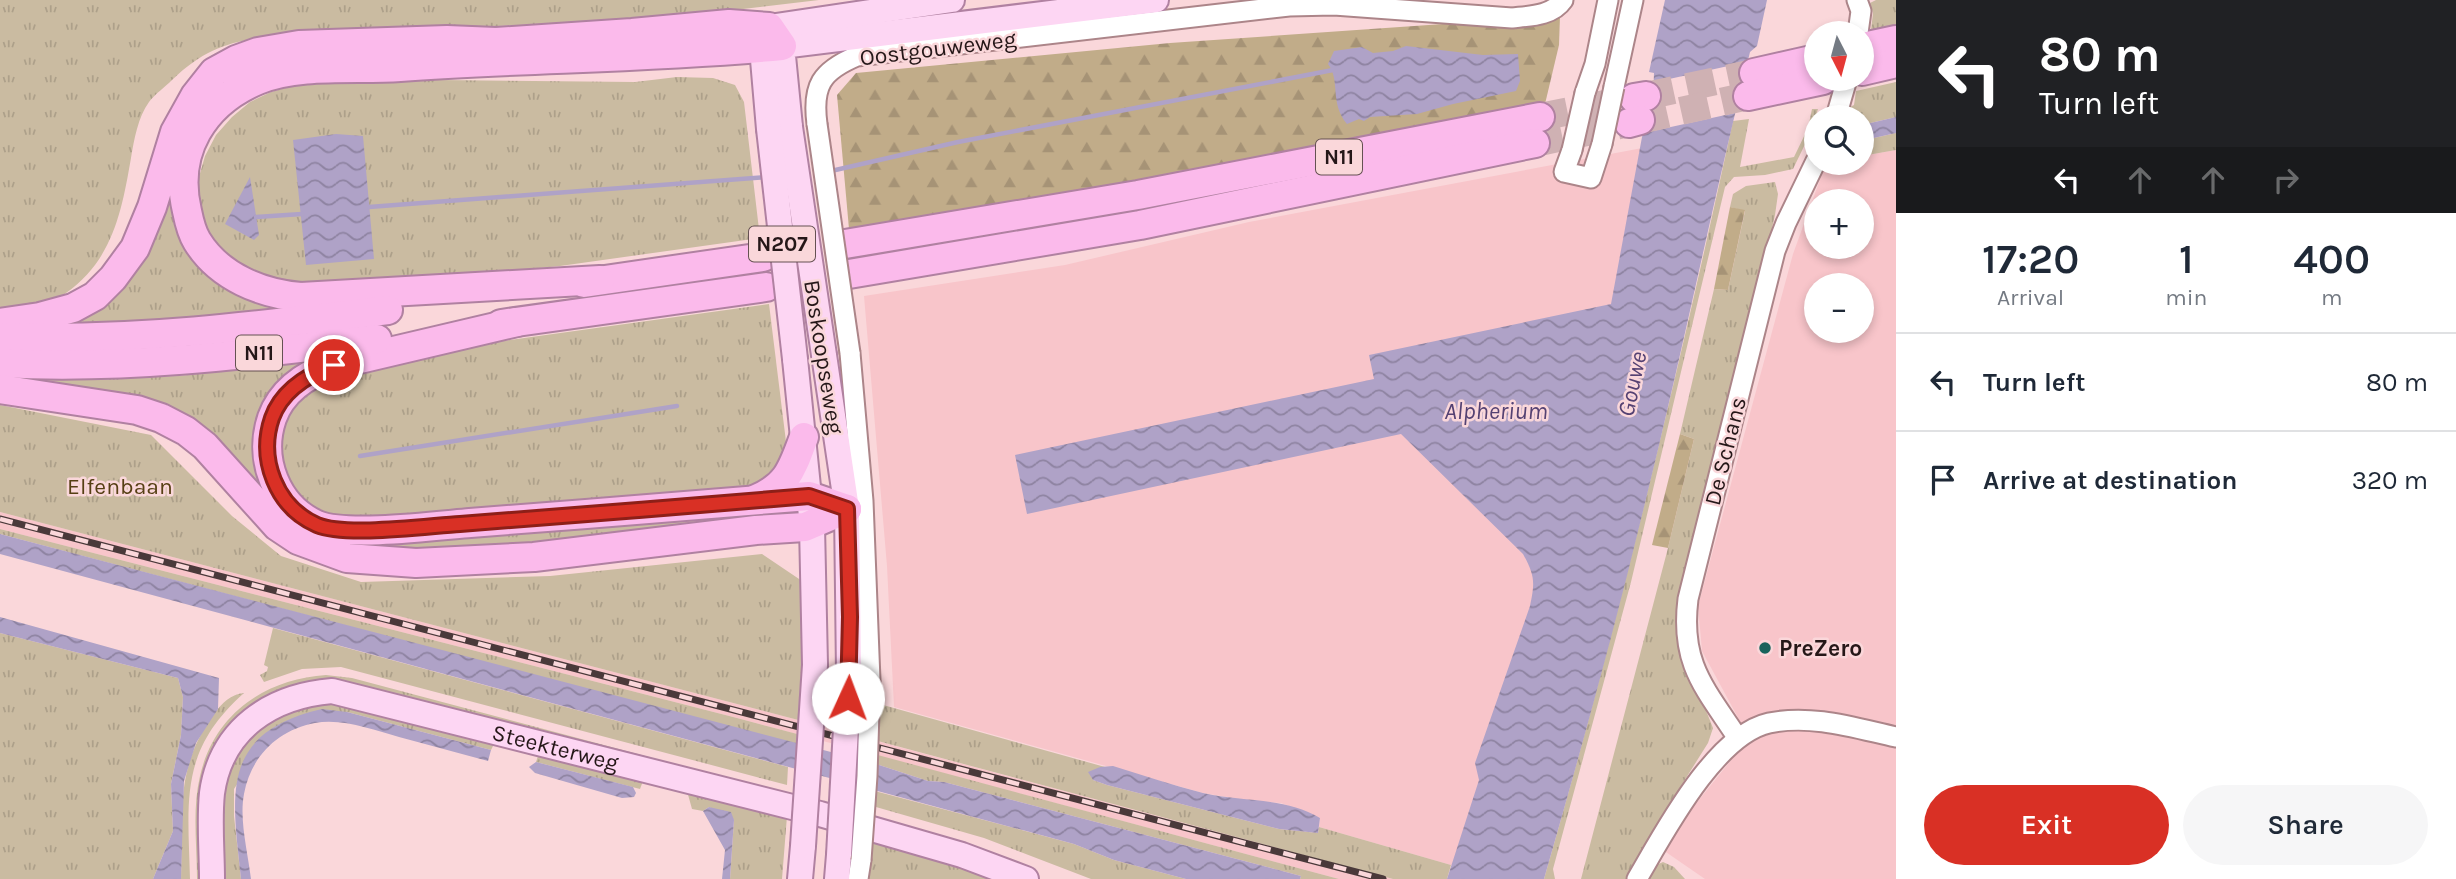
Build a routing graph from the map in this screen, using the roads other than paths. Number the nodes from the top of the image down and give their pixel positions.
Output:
1 (952, 0) edge
2 (1156, 0) edge
3 (1563, 0) edge
4 (1633, 0) edge
5 (1857, 0) edge
6 (1604, 6) edge
7 (1861, 21) edge
8 (771, 40) junction
9 (1896, 40) edge
10 (1874, 43) edge
11 (1874, 51) edge
12 (1896, 63) edge
13 (1804, 64) edge
14 (1833, 99) edge
15 (780, 128) junction
16 (1809, 175) edge
17 (845, 244) dead end
18 (763, 257) dead end
19 (849, 274) dead end
20 (600, 280) junction
21 (766, 287) dead end
22 (517, 322) junction
23 (0, 323) edge
24 (0, 337) edge
25 (0, 363) edge
26 (0, 388) edge
27 (803, 437) junction
28 (809, 496) junction
29 (752, 501) junction
30 (847, 509) junction
31 (812, 526) junction
32 (860, 677) junction
33 (1737, 737) junction
34 (1896, 737) edge
35 (849, 868) edge
36 (212, 879) edge
37 (800, 879) edge
38 (1026, 879) edge
39 (1637, 879) edge

1 - 8 main road
2 - 8 main road
3 - 32 street, Oostgouweweg, bridge
4 - 6 street, bridge
5 - 7 street
8 - 15 main road, Boskoopseweg / N207
8 - 20 highway, N11
8 - 23 highway
9 - 10 highway
11 - 12 highway
13 - 14 highway
15 - 27 main road, Boskoopseweg / N207, bridge
15 - 30 main road, Boskoopseweg / N207, bridge
16 - 33 street, De Schans
17 - 19 highway, N11
18 - 20 highway, N11
20 - 24 highway, N11
21 - 22 highway, N11
22 - 25 highway, N11
22 - 29 highway, N11
26 - 31 highway
27 - 28 main road, Boskoopseweg / N207
27 - 29 highway, N11
28 - 29 highway, N11
28 - 30 highway, N11
28 - 31 main road, Boskoopseweg / N207
30 - 31 highway
30 - 32 main road, Boskoopseweg / N207
31 - 37 main road, Boskoopseweg / N207, bridge
32 - 35 main road, Boskoopseweg / N207, bridge
33 - 34 street
33 - 39 street
36 - 38 main road, Steekterweg

